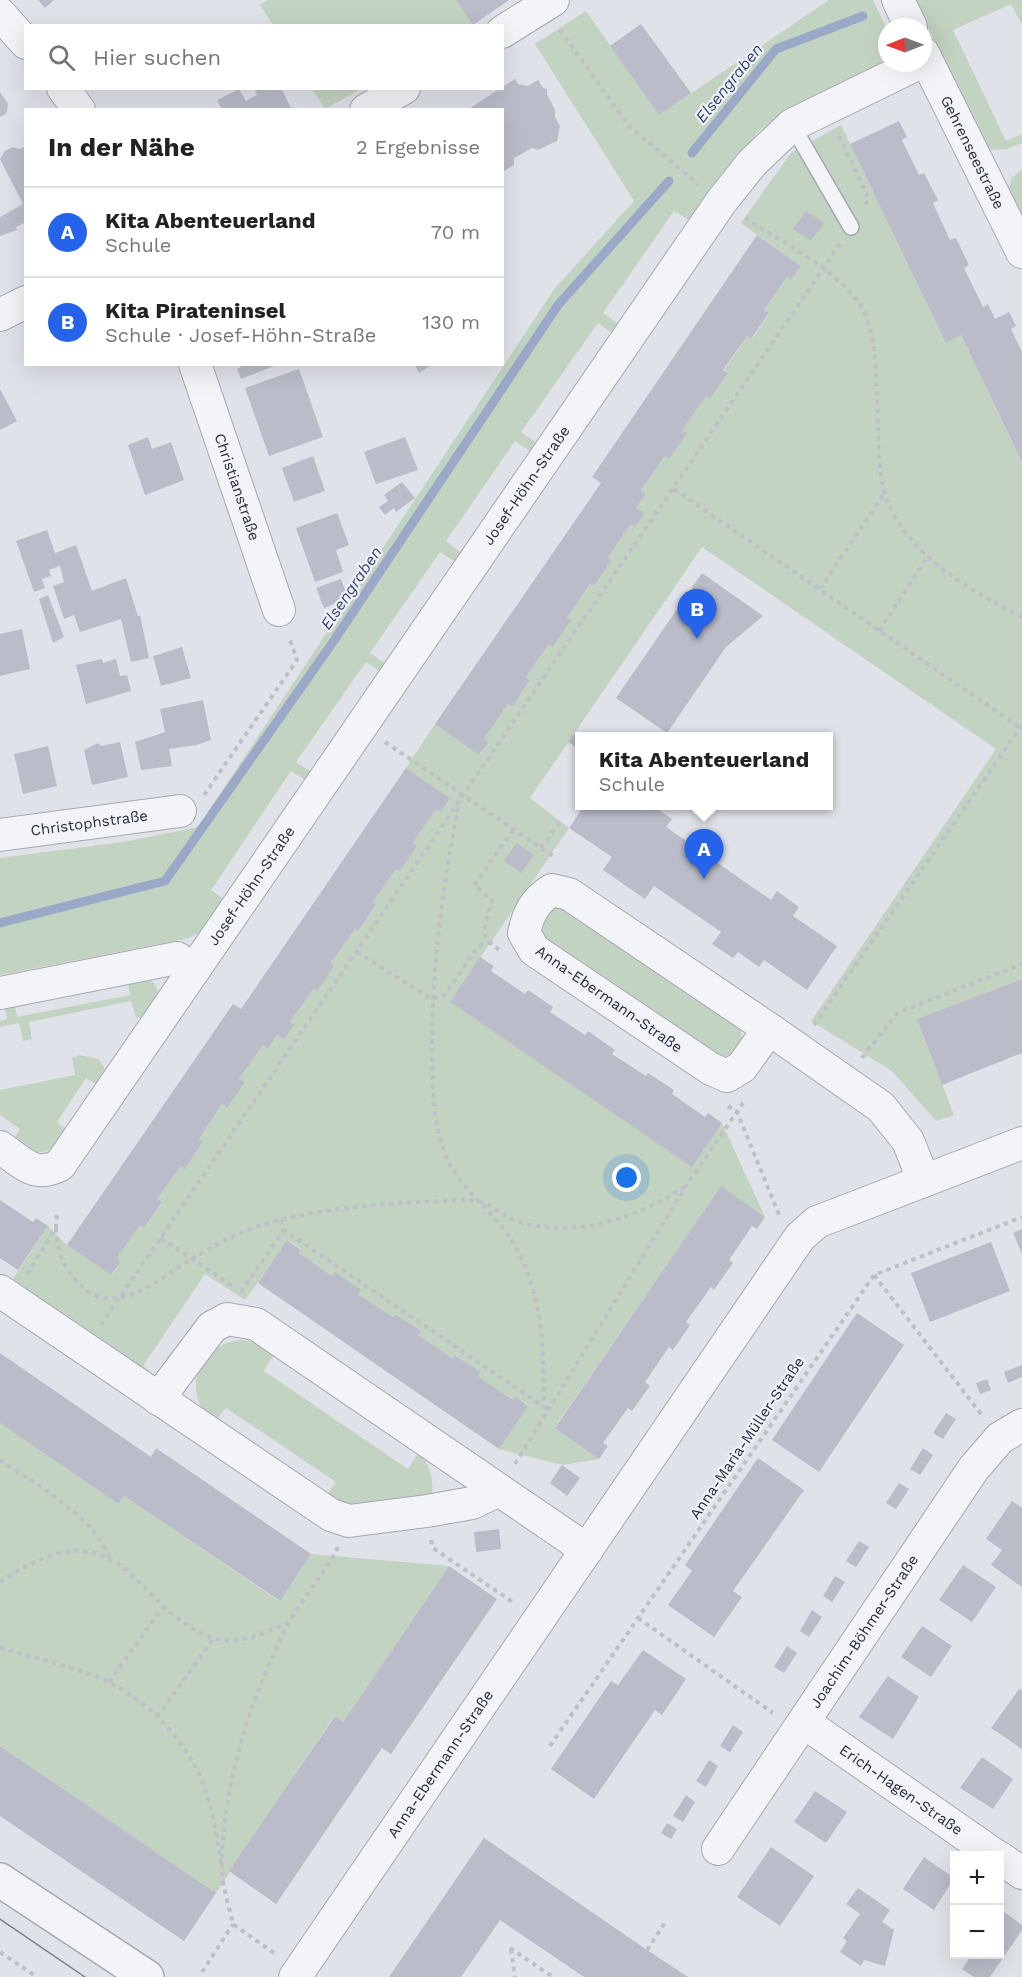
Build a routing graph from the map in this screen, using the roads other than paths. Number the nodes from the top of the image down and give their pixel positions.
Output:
1 (898, 0) edge
2 (554, 11) edge
3 (0, 14) edge
4 (907, 18) edge
5 (504, 32) edge
6 (24, 41) edge
7 (897, 72) edge
8 (930, 72) edge
9 (64, 90) edge
10 (401, 90) edge
11 (78, 108) edge
12 (369, 108) edge
13 (792, 125) junction
14 (851, 227) road end
15 (1022, 252) edge
16 (24, 303) edge
17 (0, 315) edge
18 (196, 366) edge
19 (279, 610) road end
20 (180, 811) road end
21 (0, 835) edge
22 (194, 970) junction
23 (0, 993) edge
24 (769, 1029) junction
25 (1022, 1143) edge
26 (0, 1147) edge
27 (924, 1181) junction
28 (4, 1301) edge
29 (158, 1399) junction
30 (1011, 1432) edge
31 (499, 1490) junction
32 (587, 1550) junction
33 (802, 1727) junction
34 (718, 1849) dead end
35 (989, 1851) edge
36 (1004, 1861) edge
37 (1022, 1873) edge
38 (0, 1880) edge
39 (285, 1966) edge
40 (147, 1977) edge

1 - 4 street
2 - 5 street
3 - 6 street
7 - 13 street, Josef-Höhn-Straße
8 - 15 street, Gehrenseestraße
9 - 11 street
10 - 12 street
13 - 14 lane
13 - 22 street, Josef-Höhn-Straße
16 - 17 street
18 - 19 street, Christianstraße
20 - 21 street, Christophstraße
22 - 23 street
22 - 26 street, Josef-Höhn-Straße
24 - 24 street, Anna-Ebermann-Straße
24 - 27 street, Anna-Ebermann-Straße
25 - 27 street, Anna-Ebermann-Straße
27 - 32 street, Anna-Ebermann-Straße
28 - 29 street
29 - 31 street
29 - 31 street
30 - 33 street, Joachim-Böhmer-Straße
31 - 32 street
32 - 39 street, Anna-Ebermann-Straße
33 - 34 street, Joachim-Böhmer-Straße
33 - 35 street, Erich-Hagen-Straße
36 - 37 street, Erich-Hagen-Straße
38 - 40 street

